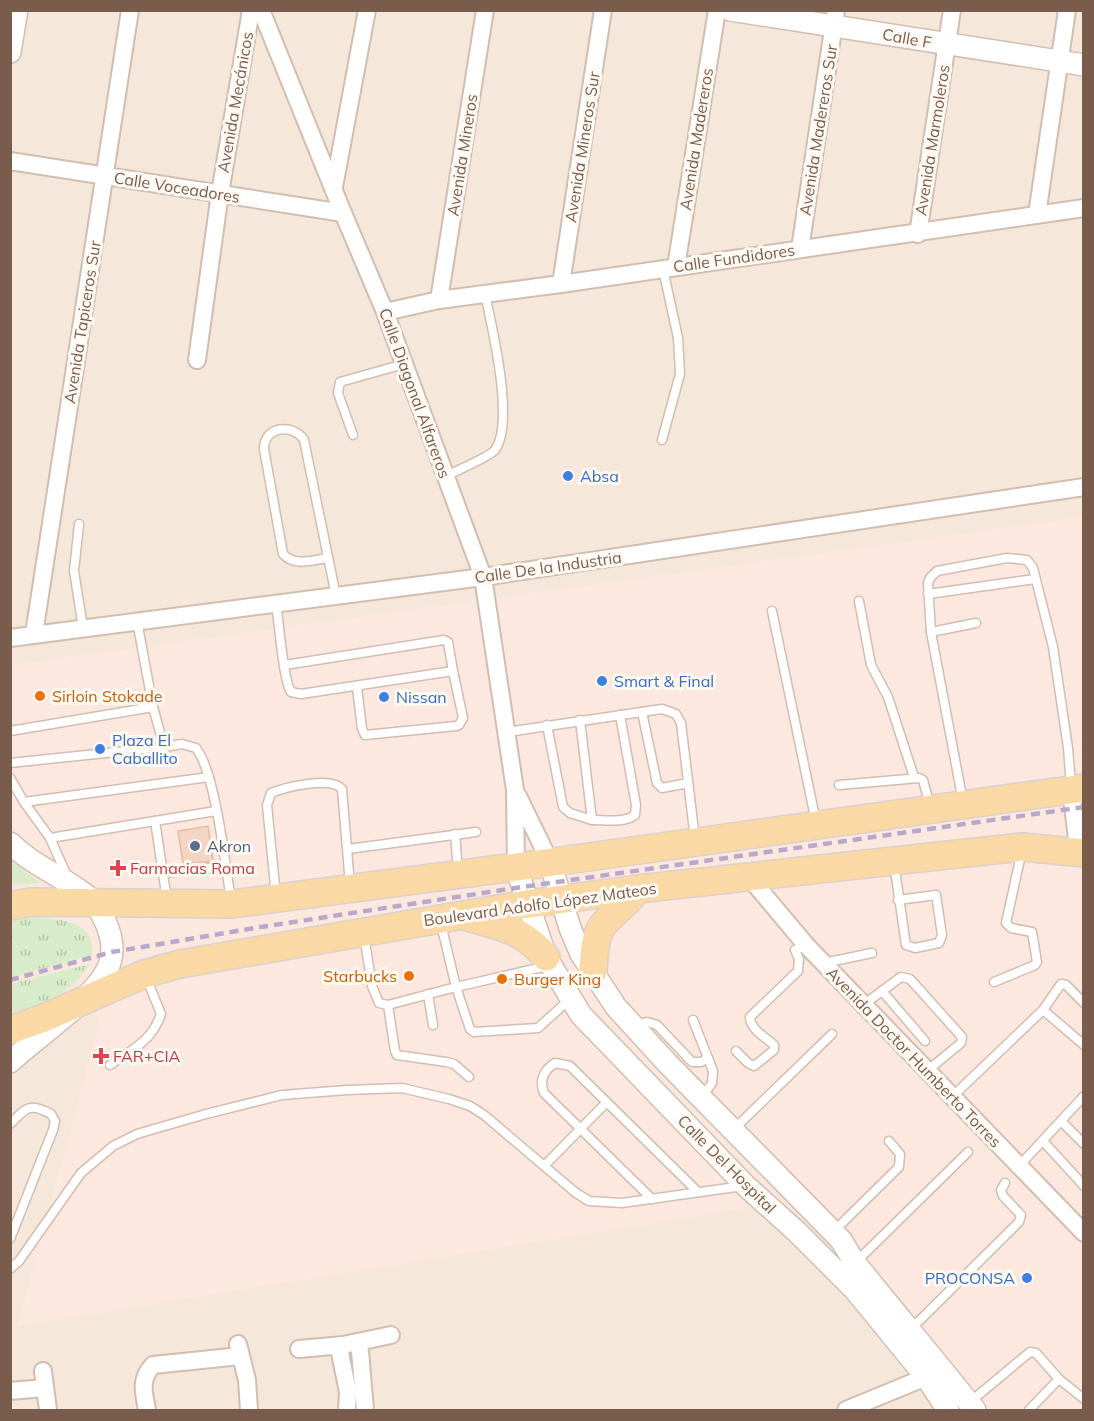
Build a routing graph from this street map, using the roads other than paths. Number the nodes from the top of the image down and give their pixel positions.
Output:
1 (17, 10) edge
2 (130, 10) edge
3 (251, 10) edge
4 (261, 10) edge
5 (368, 10) edge
6 (485, 10) edge
7 (603, 10) edge
8 (717, 10) edge
9 (730, 10) edge
10 (952, 10) edge
11 (1067, 10) edge
12 (835, 18) edge
13 (947, 45) junction
14 (10, 52) edge
15 (1058, 62) junction
16 (1083, 65) edge
17 (10, 161) edge
18 (105, 176) junction
19 (333, 188) junction
20 (219, 193) junction
21 (1083, 208) edge
22 (343, 213) junction
23 (1038, 215) junction
24 (918, 234) junction
25 (800, 249) junction
26 (669, 268) junction
27 (561, 284) junction
28 (485, 294) junction
29 (440, 300) junction
30 (385, 312) junction
31 (196, 360) dead end
32 (404, 364) junction
33 (353, 435) dead end
34 (662, 440) dead end
35 (446, 476) junction
36 (1083, 488) edge
37 (79, 524) dead end
38 (328, 558) junction
39 (483, 577) junction
40 (1035, 579) junction
41 (928, 594) junction
42 (336, 596) junction
43 (859, 602) dead end
44 (276, 603) junction
45 (772, 611) dead end
46 (137, 621) junction
47 (976, 623) dead end
48 (83, 628) junction
49 (931, 632) junction
50 (34, 634) junction
51 (10, 638) edge
52 (285, 665) junction
53 (453, 671) junction
54 (357, 687) junction
55 (153, 707) junction
56 (642, 712) junction
57 (620, 715) junction
58 (580, 720) junction
59 (547, 725) junction
60 (10, 731) edge
61 (507, 732) junction
62 (164, 747) junction
63 (10, 763) edge
64 (209, 777) junction
65 (914, 777) junction
66 (10, 778) edge
67 (688, 783) junction
68 (839, 785) dead end
69 (1077, 789) edge
70 (515, 790) junction
71 (24, 802) junction
72 (964, 805) junction
73 (931, 809) junction
74 (216, 811) junction
75 (592, 820) junction
76 (155, 821) junction
77 (817, 825) junction
78 (476, 832) dead end
79 (455, 834) junction
80 (50, 838) junction
81 (695, 842) junction
82 (10, 843) edge
83 (1022, 847) junction
84 (348, 849) junction
85 (1082, 854) edge
86 (894, 860) junction
87 (550, 862) junction
88 (226, 866) junction
89 (516, 867) junction
90 (164, 873) junction
91 (459, 874) junction
92 (749, 877) junction
93 (70, 882) junction
94 (350, 888) junction
95 (638, 889) junction
96 (276, 898) junction
97 (562, 900) junction
98 (898, 900) junction
99 (96, 903) junction
100 (167, 904) junction
101 (232, 904) junction
102 (527, 904) junction
103 (10, 906) edge
104 (449, 916) junction
105 (363, 931) junction
106 (807, 945) junction
107 (872, 953) dead end
108 (548, 961) junction
109 (824, 963) junction
110 (592, 972) junction
111 (144, 974) junction
112 (994, 982) dead end
113 (456, 987) junction
114 (882, 992) junction
115 (428, 994) junction
116 (570, 999) junction
117 (1083, 1003) edge
118 (77, 1004) junction
119 (388, 1005) junction
120 (863, 1005) junction
121 (1043, 1010) junction
122 (693, 1020) dead end
123 (433, 1025) dead end
124 (633, 1026) junction
125 (10, 1030) edge
126 (832, 1034) dead end
127 (925, 1041) dead end
128 (1083, 1045) edge
129 (736, 1051) dead end
130 (708, 1058) junction
131 (10, 1062) edge
132 (110, 1065) dead end
133 (927, 1071) junction
134 (470, 1077) dead end
135 (952, 1097) junction
136 (701, 1098) junction
137 (1083, 1098) edge
138 (606, 1103) junction
139 (1061, 1121) junction
140 (10, 1124) edge
141 (581, 1129) junction
142 (733, 1130) junction
143 (889, 1141) dead end
144 (1043, 1141) junction
145 (1083, 1144) edge
146 (968, 1152) dead end
147 (545, 1165) junction
148 (1019, 1166) junction
149 (1005, 1183) dead end
150 (1083, 1185) edge
151 (746, 1186) junction
152 (698, 1192) junction
153 (652, 1199) junction
154 (832, 1232) junction
155 (1083, 1233) edge
156 (10, 1239) edge
157 (855, 1263) junction
158 (10, 1269) edge
159 (910, 1329) junction
160 (391, 1335) dead end
161 (349, 1344) junction
162 (299, 1349) dead end
163 (926, 1377) junction
164 (1059, 1379) junction
165 (10, 1391) edge
166 (1083, 1398) edge
167 (972, 1407) edge
168 (48, 1410) edge
169 (147, 1410) edge
170 (249, 1410) edge
171 (347, 1410) edge
172 (365, 1410) edge
173 (846, 1410) edge
174 (948, 1410) edge
175 (1029, 1410) edge

1 - 14 street
2 - 18 street, Avenida Tapiceros Sur
3 - 20 street, Avenida Mecánicos
4 - 19 street, Calle Diagonal Alfareros
5 - 19 street
6 - 29 street, Avenida Mineros
7 - 27 street, Avenida Mineros Sur
8 - 26 street, Avenida Madereros
9 - 12 street, Calle F
10 - 13 street, Avenida Marmoleros
11 - 15 street
12 - 13 street, Calle F
12 - 25 street, Avenida Madereros Sur
13 - 15 street, Calle F
13 - 24 street, Avenida Marmoleros
15 - 16 street, Calle F
15 - 23 street
17 - 18 street, Calle Voceadores
18 - 20 street, Calle Voceadores
18 - 50 street, Avenida Tapiceros Sur
19 - 22 street, Calle Diagonal Alfareros
20 - 22 street, Calle Voceadores
20 - 31 street, Avenida Mecánicos
21 - 23 street, Calle Fundidores
22 - 30 street, Calle Diagonal Alfareros
23 - 24 street, Calle Fundidores
24 - 25 street, Calle Fundidores
25 - 26 street, Calle Fundidores
26 - 27 street, Calle Fundidores
26 - 34 lane
27 - 28 street, Calle Fundidores
28 - 29 street, Calle Fundidores
28 - 35 lane
29 - 30 street, Calle Fundidores
30 - 32 street, Calle Diagonal Alfareros
32 - 33 lane
32 - 35 street, Calle Diagonal Alfareros
35 - 39 street, Calle Diagonal Alfareros
36 - 39 street, Calle De la Industria
37 - 48 lane
38 - 38 lane
38 - 42 lane
39 - 42 street, Calle De la Industria
39 - 61 street, Calle Diagonal Alfareros
40 - 41 lane
40 - 41 lane
40 - 69 lane
41 - 49 lane
42 - 44 street, Calle De la Industria
43 - 65 lane
44 - 46 street, Calle De la Industria
44 - 52 lane
45 - 77 lane
46 - 48 street, Calle De la Industria
46 - 55 lane
47 - 49 lane
48 - 50 street, Calle De la Industria
49 - 72 lane
50 - 51 street, Calle De la Industria
52 - 53 lane
52 - 54 lane
53 - 54 lane
53 - 54 lane
55 - 60 lane
55 - 62 lane
56 - 57 lane
56 - 67 lane
56 - 67 lane
57 - 58 lane
57 - 75 lane
58 - 59 lane
58 - 75 lane
59 - 61 lane
59 - 75 lane
61 - 70 street, Calle Diagonal Alfareros
62 - 63 lane
62 - 64 lane
64 - 71 lane
64 - 74 lane
65 - 68 lane
65 - 73 lane
66 - 71 lane
67 - 81 lane
69 - 72 main road
69 - 85 street
70 - 87 street, Calle Diagonal Alfareros
70 - 89 street, Calle Diagonal Alfareros
71 - 80 lane
72 - 73 main road
73 - 77 main road
74 - 76 lane
74 - 88 lane
76 - 80 lane
76 - 90 lane
77 - 81 main road
78 - 79 lane
79 - 84 lane
79 - 91 lane
80 - 93 lane
81 - 87 main road
82 - 93 street
83 - 85 main road, Boulevard Adolfo López Mateos
83 - 86 main road, Boulevard Adolfo López Mateos
83 - 112 lane
84 - 94 lane
84 - 96 lane
86 - 92 main road, Boulevard Adolfo López Mateos
86 - 98 lane
87 - 89 main road
87 - 97 street, Calle Del Hospital
88 - 90 lane
88 - 101 lane
89 - 91 main road
89 - 102 street, Calle Del Hospital
90 - 100 lane
91 - 94 main road
92 - 95 main road, Boulevard Adolfo López Mateos
92 - 106 street, Avenida Doctor Humberto Torres
93 - 99 street
94 - 96 main road
95 - 97 main road, Boulevard Adolfo López Mateos
95 - 110 main road
96 - 101 main road
97 - 102 main road, Boulevard Adolfo López Mateos
97 - 110 street, Calle Del Hospital
98 - 98 lane
99 - 100 main road
99 - 103 main road
99 - 118 street
100 - 101 main road
102 - 104 main road, Boulevard Adolfo López Mateos
102 - 108 street, Calle Del Hospital
104 - 105 main road, Boulevard Adolfo López Mateos
104 - 108 main road
104 - 113 lane
105 - 111 main road, Boulevard Adolfo López Mateos
105 - 119 lane
106 - 109 street, Avenida Doctor Humberto Torres
106 - 129 lane
107 - 109 lane
108 - 113 lane
108 - 116 street, Calle Del Hospital
109 - 120 street, Avenida Doctor Humberto Torres
110 - 124 street, Calle Del Hospital
111 - 118 main road, Boulevard Adolfo López Mateos
111 - 132 lane
113 - 115 lane
113 - 116 lane
114 - 120 lane
114 - 127 lane
114 - 133 lane
115 - 119 lane
115 - 123 lane
116 - 151 street, Calle Del Hospital
117 - 121 lane
118 - 125 main road, Boulevard Adolfo López Mateos
118 - 131 street
119 - 134 lane
120 - 133 street, Avenida Doctor Humberto Torres
121 - 128 lane
121 - 135 lane
122 - 130 lane
124 - 130 lane
124 - 136 street, Calle Del Hospital
126 - 142 lane
130 - 136 lane
133 - 135 street, Avenida Doctor Humberto Torres
135 - 148 street, Avenida Doctor Humberto Torres
136 - 142 street, Calle Del Hospital
137 - 139 lane
138 - 141 lane
138 - 141 lane
138 - 152 lane
139 - 144 lane
139 - 145 lane
140 - 156 lane
141 - 147 lane
141 - 153 lane
142 - 154 street, Calle Del Hospital
143 - 154 lane
144 - 148 lane
144 - 150 lane
146 - 157 lane
147 - 153 lane
147 - 158 lane
148 - 155 street, Avenida Doctor Humberto Torres
149 - 159 lane
151 - 152 lane
151 - 163 street, Calle Del Hospital
152 - 153 lane
154 - 157 street, Calle Del Hospital
157 - 159 street, Calle Del Hospital
159 - 167 street, Calle Del Hospital
160 - 161 street
161 - 162 street
161 - 171 street
161 - 172 street
163 - 173 street
163 - 174 street, Calle Del Hospital
164 - 166 lane
164 - 167 lane
164 - 175 lane
165 - 168 street
169 - 170 street

